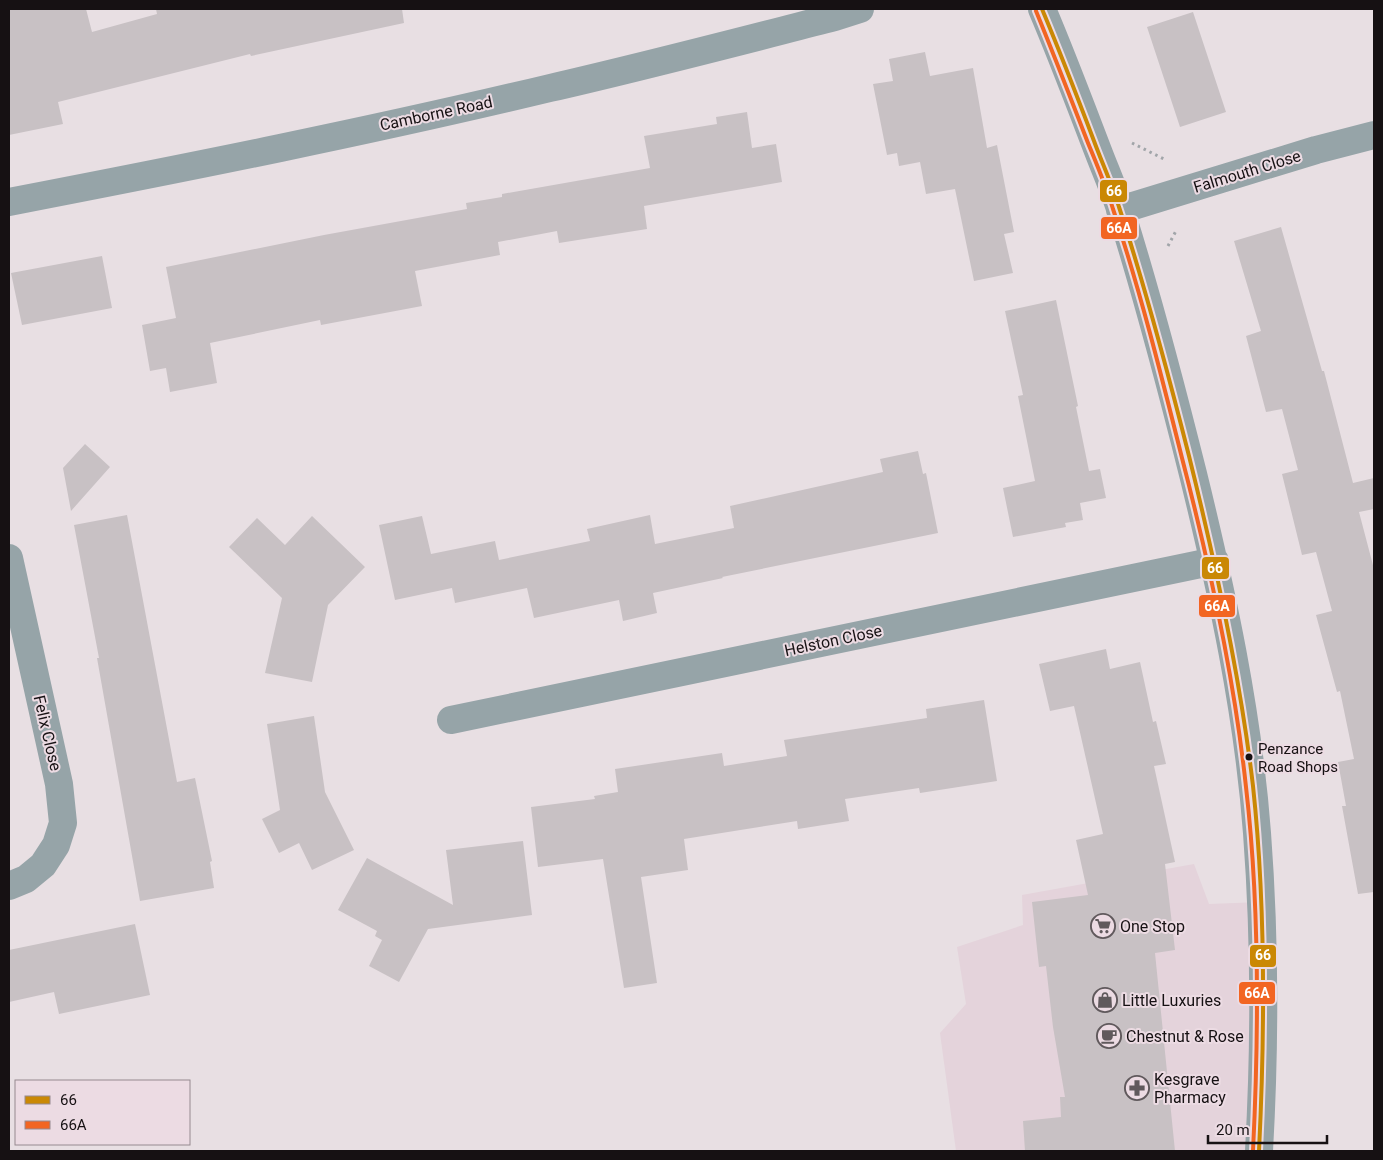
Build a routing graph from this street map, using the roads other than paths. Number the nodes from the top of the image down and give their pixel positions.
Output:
1 (860, 9) edge
2 (1042, 9) edge
3 (1374, 136) edge
4 (9, 202) edge
5 (1120, 210) junction
6 (9, 558) edge
7 (1215, 561) junction
8 (452, 720) dead end
9 (9, 886) edge
10 (1259, 1151) edge

1 - 4 street, Camborne Road
2 - 5 street
3 - 5 street, Falmouth Close
5 - 7 street
6 - 9 street, Felix Close
7 - 8 street, Helston Close
7 - 10 street

